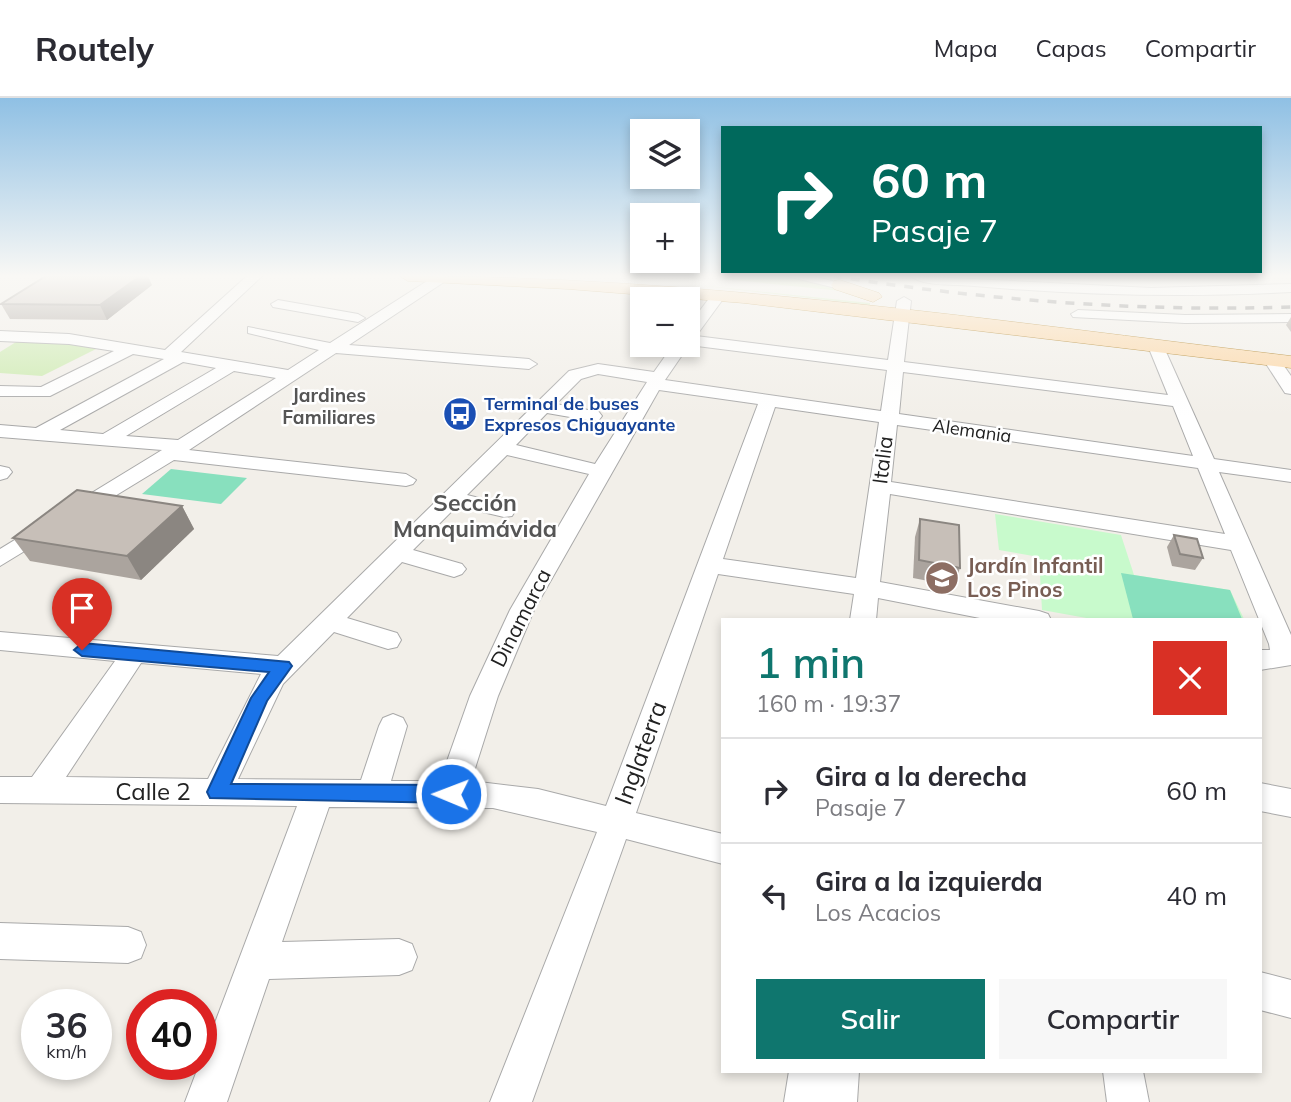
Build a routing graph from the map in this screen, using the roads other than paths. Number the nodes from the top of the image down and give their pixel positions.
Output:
1 (208, 323) edge
2 (260, 323) edge
3 (371, 323) edge
4 (900, 323) edge
5 (1001, 323) edge
6 (1058, 323) edge
7 (3, 338) edge
8 (700, 340) edge
9 (1291, 345) edge
10 (1156, 346) junction
11 (332, 348) junction
12 (131, 349) junction
13 (175, 356) junction
14 (673, 357) edge
15 (1281, 361) edge
16 (529, 364) dead end
17 (232, 365) junction
18 (894, 366) junction
19 (291, 375) junction
20 (656, 381) junction
21 (1291, 389) edge
22 (0, 391) edge
23 (768, 402) junction
24 (1181, 402) junction
25 (545, 407) junction
26 (593, 416) dead end
27 (888, 419) junction
28 (0, 431) edge
29 (39, 435) junction
30 (106, 440) junction
31 (503, 448) junction
32 (175, 450) junction
33 (1206, 464) junction
34 (600, 471) junction
35 (1291, 476) edge
36 (406, 480) dead end
37 (880, 486) junction
38 (453, 498) junction
39 (504, 511) dead end
40 (1240, 544) junction
41 (397, 553) junction
42 (0, 559) edge
43 (709, 565) junction
44 (454, 569) dead end
45 (867, 588) junction
46 (863, 618) edge
47 (1029, 618) edge
48 (329, 621) junction
49 (388, 640) dead end
50 (2, 644) edge
51 (1287, 645) edge
52 (133, 654) junction
53 (1262, 660) edge
54 (283, 666) junction
55 (393, 726) dead end
56 (0, 790) edge
57 (40, 791) junction
58 (217, 792) junction
59 (318, 793) junction
60 (372, 793) junction
61 (451, 794) junction
62 (1262, 797) edge
63 (1291, 803) edge
64 (616, 822) junction
65 (721, 848) edge
66 (0, 941) edge
67 (128, 944) dead end
68 (399, 957) dead end
69 (257, 961) junction
70 (1262, 992) edge
71 (1291, 999) edge
72 (808, 1073) edge
73 (839, 1073) edge
74 (1123, 1073) edge
75 (206, 1102) edge
76 (511, 1102) edge
77 (805, 1102) edge
78 (836, 1102) edge
79 (1128, 1102) edge

1 - 13 street
2 - 11 street
3 - 11 street
4 - 18 street, Italia
5 - 10 main road
6 - 9 main road
7 - 12 street
8 - 18 street
10 - 15 main road
10 - 24 street
11 - 16 street
11 - 19 street
12 - 13 street
12 - 22 street
13 - 17 street
13 - 29 street
14 - 20 street, Dinamarca
15 - 21 street
17 - 19 street
17 - 30 street
18 - 24 street
18 - 27 street, Italia
19 - 32 street
20 - 23 street, Alemania
20 - 25 street, Alemania
20 - 34 street, Dinamarca
23 - 27 street, Alemania
23 - 43 street, Inglaterra
24 - 33 street
25 - 26 street
25 - 31 street, Alemania
27 - 33 street, Alemania
27 - 37 street, Italia
28 - 29 street
29 - 30 street
30 - 32 street
31 - 34 street
31 - 38 street, Alemania
32 - 36 street
32 - 42 street
33 - 35 street, Alemania
33 - 40 street
34 - 61 street, Dinamarca
37 - 40 street
37 - 45 street, Italia
38 - 39 street
38 - 41 street, Alemania
40 - 51 street
41 - 44 street
41 - 48 street, Alemania
43 - 45 street
43 - 64 street, Inglaterra
45 - 46 street, Italia
45 - 47 street
48 - 49 street
48 - 54 street, Alemania
50 - 52 street
51 - 53 street
52 - 54 street
52 - 57 street
54 - 58 street, Alemania
55 - 60 street
56 - 57 street, Calle 2
57 - 58 street, Calle 2
58 - 59 street, Calle 2
59 - 60 street, Calle 2
59 - 69 street
60 - 61 street, Calle 2
61 - 64 street, Calle 2
62 - 63 street
64 - 65 street, Calle 2
64 - 76 street, Inglaterra
66 - 67 street
68 - 69 street
69 - 75 street
70 - 71 street
72 - 77 street
73 - 78 street
74 - 79 street

